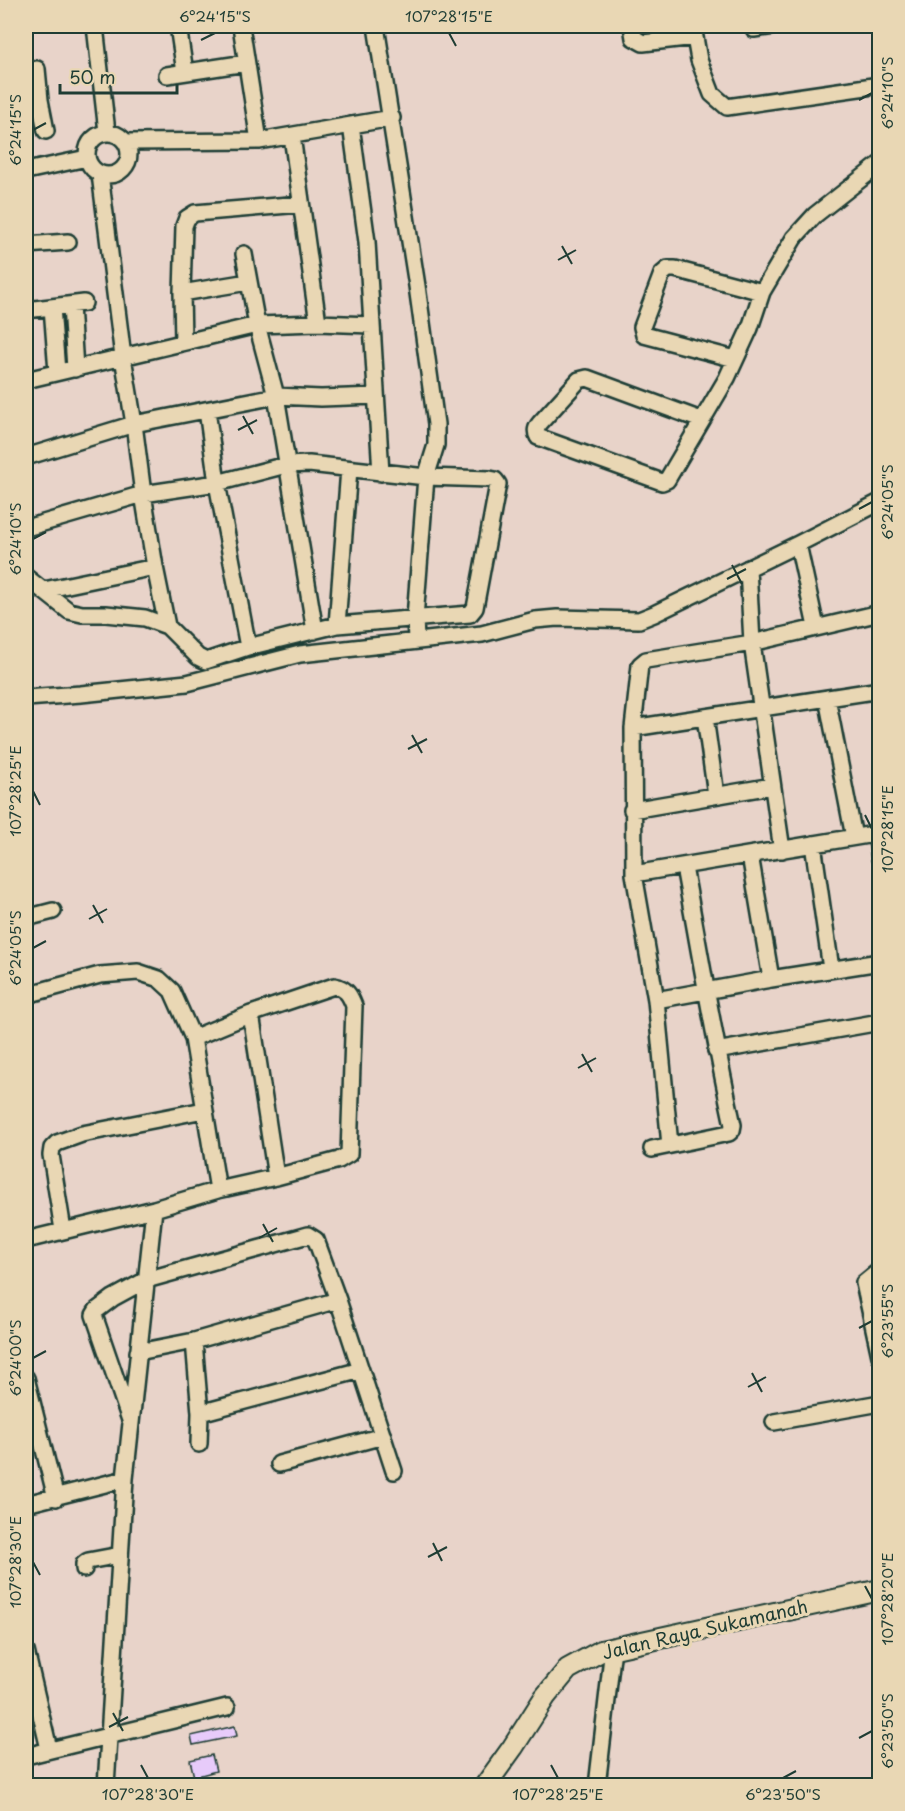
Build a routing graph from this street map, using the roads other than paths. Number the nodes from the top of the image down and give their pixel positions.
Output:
1 (96, 26) edge
2 (178, 26) edge
3 (241, 26) edge
4 (376, 26) edge
5 (632, 26) edge
6 (752, 26) edge
7 (774, 26) edge
8 (694, 31) edge
9 (246, 63) junction
10 (37, 69) dead end
11 (185, 72) junction
12 (167, 75) dead end
13 (879, 85) edge
14 (33, 101) edge
15 (392, 118) junction
16 (351, 125) junction
17 (46, 131) dead end
18 (107, 132) junction
19 (292, 136) junction
20 (259, 141) junction
21 (126, 142) junction
22 (87, 158) junction
23 (879, 164) edge
24 (26, 171) edge
25 (100, 174) junction
26 (301, 204) junction
27 (68, 242) dead end
28 (26, 245) edge
29 (244, 254) dead end
30 (248, 282) junction
31 (182, 292) junction
32 (762, 292) junction
33 (52, 307) junction
34 (26, 310) edge
35 (318, 323) junction
36 (257, 325) junction
37 (371, 326) junction
38 (183, 342) junction
39 (123, 357) junction
40 (735, 359) junction
41 (75, 369) junction
42 (57, 372) junction
43 (26, 380) edge
44 (276, 396) junction
45 (376, 396) junction
46 (207, 410) junction
47 (701, 420) junction
48 (134, 424) junction
49 (26, 457) edge
50 (286, 465) junction
51 (349, 469) junction
52 (381, 473) junction
53 (426, 477) junction
54 (217, 483) junction
55 (142, 494) junction
56 (879, 503) edge
57 (26, 528) edge
58 (798, 544) junction
59 (155, 567) junction
60 (748, 568) junction
61 (26, 577) edge
62 (44, 590) junction
63 (879, 613) edge
64 (415, 618) junction
65 (337, 625) junction
66 (167, 627) junction
67 (816, 627) junction
68 (315, 631) junction
69 (416, 640) junction
70 (752, 643) junction
71 (248, 647) junction
72 (879, 690) edge
73 (26, 698) edge
74 (827, 699) junction
75 (761, 709) junction
76 (705, 717) junction
77 (633, 728) junction
78 (772, 786) junction
79 (716, 795) junction
80 (632, 810) junction
81 (878, 833) edge
82 (854, 837) junction
83 (813, 844) junction
84 (782, 850) junction
85 (750, 855) junction
86 (879, 859) edge
87 (684, 867) junction
88 (634, 874) junction
89 (53, 911) dead end
90 (26, 918) edge
91 (879, 962) edge
92 (831, 969) junction
93 (771, 979) junction
94 (707, 992) junction
95 (26, 995) edge
96 (656, 1000) junction
97 (251, 1014) junction
98 (879, 1022) edge
99 (193, 1038) junction
100 (716, 1051) junction
101 (204, 1110) junction
102 (670, 1145) junction
103 (652, 1149) dead end
104 (276, 1177) junction
105 (218, 1190) junction
106 (154, 1209) junction
107 (63, 1230) junction
108 (26, 1240) edge
109 (879, 1270) edge
110 (146, 1280) junction
111 (338, 1300) junction
112 (194, 1341) junction
113 (138, 1352) junction
114 (879, 1356) edge
115 (361, 1370) junction
116 (26, 1378) edge
117 (879, 1403) edge
118 (200, 1413) junction
119 (774, 1422) dead end
120 (132, 1426) junction
121 (383, 1436) junction
122 (199, 1444) dead end
123 (279, 1464) dead end
124 (394, 1472) dead end
125 (125, 1479) junction
126 (56, 1498) junction
127 (26, 1504) edge
128 (120, 1556) junction
129 (84, 1569) dead end
130 (879, 1590) edge
131 (613, 1648) junction
132 (26, 1651) edge
133 (227, 1707) dead end
134 (110, 1735) junction
135 (49, 1749) junction
136 (26, 1756) edge
137 (106, 1785) edge
138 (485, 1785) edge
139 (597, 1785) edge

1 - 18 street
2 - 11 street
3 - 9 street
4 - 15 street
5 - 8 street
6 - 7 street
8 - 13 street
9 - 11 street
9 - 20 street
10 - 14 street
11 - 12 street
14 - 17 street
15 - 16 street
15 - 53 street
16 - 19 street
16 - 37 street
18 - 21 street
18 - 22 street
19 - 20 street
19 - 26 street
20 - 21 street
21 - 25 street
22 - 24 street
22 - 25 street
23 - 32 street
25 - 39 street
26 - 31 street
26 - 35 street
27 - 28 street
29 - 30 street
30 - 31 street
30 - 36 street
31 - 38 street
32 - 40 street
32 - 40 street
33 - 34 street
33 - 41 street
33 - 42 street
35 - 36 street
35 - 37 street
36 - 38 street
36 - 44 street
37 - 45 street
38 - 39 street
39 - 41 street
39 - 48 street
40 - 47 street
41 - 42 street
42 - 43 street
44 - 45 street
44 - 46 street
44 - 50 street
45 - 52 street
46 - 48 street
46 - 54 street
47 - 47 street
48 - 49 street
48 - 55 street
50 - 51 street
50 - 54 street
50 - 68 street
51 - 52 street
51 - 65 street
52 - 53 street
53 - 64 street
53 - 64 street
54 - 55 street
54 - 71 street
55 - 57 street
55 - 59 street
56 - 58 street
58 - 60 street
58 - 67 street
59 - 62 street
59 - 66 street
60 - 69 street
60 - 70 street
61 - 62 street
62 - 66 street
63 - 67 street
64 - 65 street
64 - 69 street
65 - 68 street
66 - 71 street
67 - 70 street
68 - 71 street
69 - 73 street
70 - 75 street
70 - 77 street
72 - 74 street
74 - 75 street
74 - 82 street
75 - 76 street
75 - 78 street
76 - 77 street
76 - 79 street
77 - 80 street
78 - 79 street
78 - 84 street
79 - 80 street
80 - 88 street
81 - 82 street
81 - 86 street
82 - 83 street
83 - 84 street
83 - 92 street
84 - 85 street
85 - 87 street
85 - 93 street
87 - 88 street
87 - 94 street
88 - 96 street
89 - 90 street
91 - 92 street
92 - 93 street
93 - 94 street
94 - 96 street
94 - 100 street
95 - 99 street
96 - 102 street
97 - 99 street
97 - 104 street
97 - 104 street
98 - 100 street
99 - 101 street
100 - 102 street
101 - 105 street
101 - 107 street
102 - 103 street
104 - 105 street
105 - 106 street
106 - 107 street
106 - 110 street
107 - 108 street
109 - 114 street
110 - 111 street
110 - 113 street
110 - 120 street
111 - 112 street
111 - 115 street
112 - 113 street
112 - 118 street
113 - 120 street
115 - 118 street
115 - 121 street
116 - 126 street
117 - 119 street
118 - 122 street
120 - 125 street
121 - 123 street
121 - 124 street
125 - 126 street
125 - 128 street
126 - 127 street
128 - 129 street
128 - 134 street
130 - 131 street, Jalan Raya Sukamanah
131 - 138 street, Jalan Raya Sukamanah
131 - 139 street
132 - 135 street
133 - 134 street
134 - 135 street
134 - 137 street
135 - 136 street

